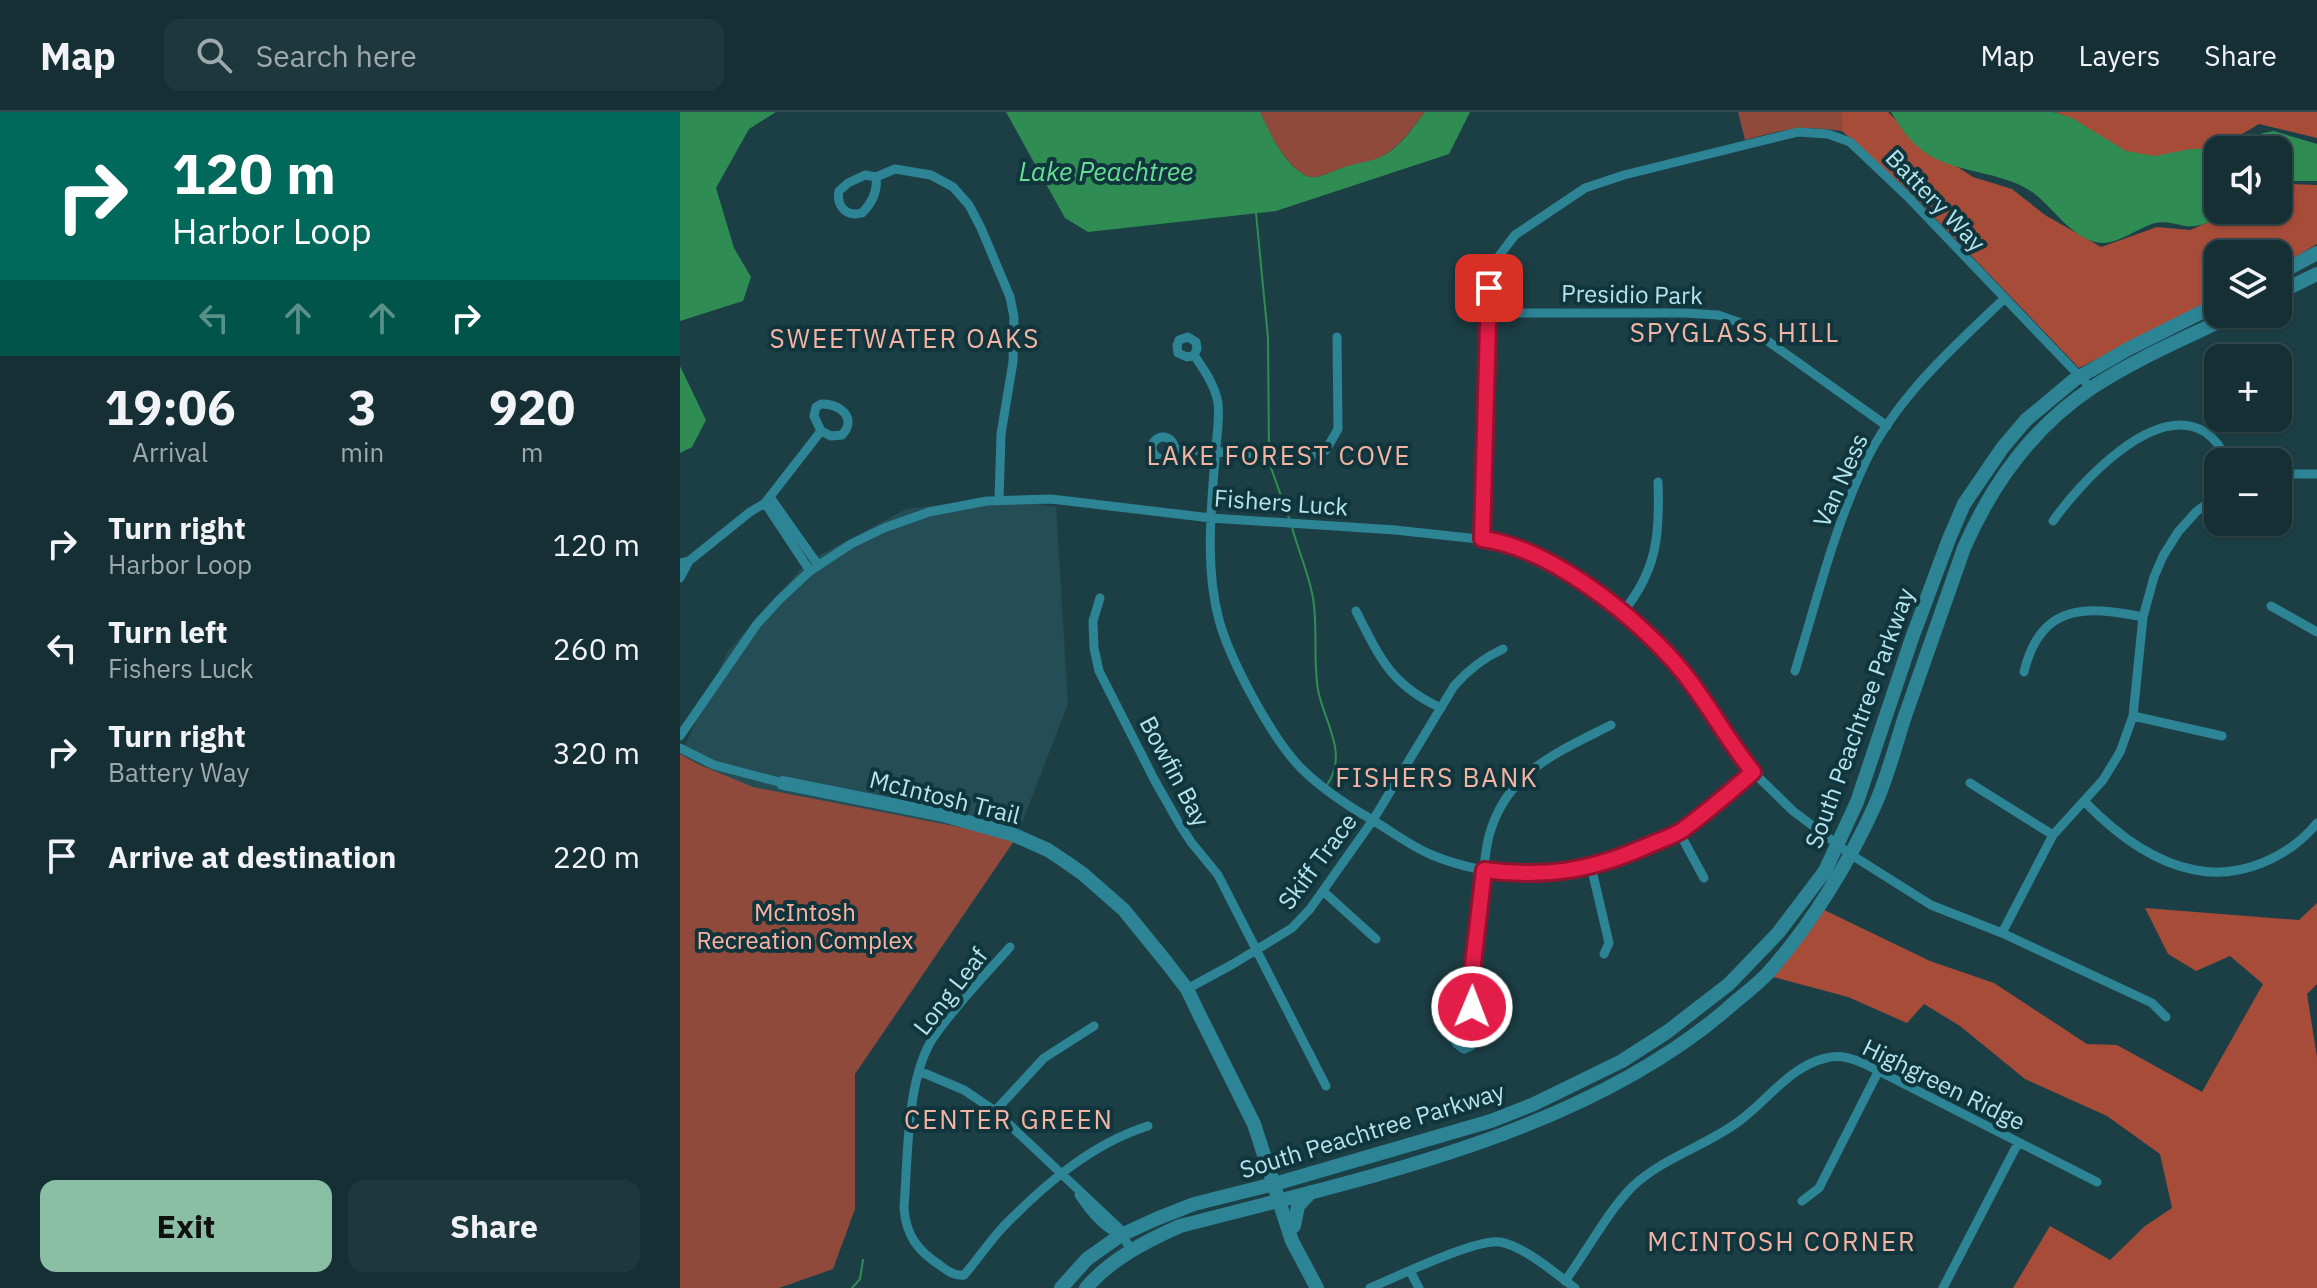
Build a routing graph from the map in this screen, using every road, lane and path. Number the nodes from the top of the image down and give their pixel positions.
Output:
1 (876, 177) junction
2 (2317, 253) edge
3 (2292, 266) edge
4 (2317, 277) edge
5 (2292, 287) edge
6 (2004, 299) junction
7 (2204, 311) edge
8 (1487, 313) junction
9 (2207, 328) edge
10 (1337, 337) dead end
11 (1194, 355) dead end
12 (2080, 376) junction
13 (2091, 388) junction
14 (1887, 426) junction
15 (821, 431) dead end
16 (2219, 448) edge
17 (1175, 449) dead end
18 (1215, 450) junction
19 (2292, 474) edge
20 (2317, 474) edge
21 (1658, 482) dead end
22 (767, 500) junction
23 (999, 500) junction
24 (2204, 506) edge
25 (1211, 518) junction
26 (2053, 521) dead end
27 (1482, 539) junction
28 (685, 562) edge
29 (814, 568) junction
30 (680, 578) edge
31 (1100, 598) dead end
32 (2271, 606) dead end
33 (1356, 611) dead end
34 (1622, 613) junction
35 (2143, 617) junction
36 (2317, 632) edge
37 (1503, 649) dead end
38 (1795, 671) dead end
39 (2024, 672) dead end
40 (1441, 708) junction
41 (2133, 716) junction
42 (1611, 725) dead end
43 (680, 736) edge
44 (2222, 736) dead end
45 (680, 748) edge
46 (1753, 772) junction
47 (783, 783) joint
48 (1970, 783) dead end
49 (2085, 802) junction
50 (1373, 820) junction
51 (2317, 823) edge
52 (1679, 832) junction
53 (2053, 835) junction
54 (1837, 844) junction
55 (1850, 854) junction
56 (1591, 866) junction
57 (1484, 870) junction
58 (1704, 878) dead end
59 (1324, 892) junction
60 (2002, 933) junction
61 (1376, 939) dead end
62 (1010, 947) dead end
63 (1256, 951) junction
64 (1604, 954) dead end
65 (1187, 989) junction
66 (1472, 1007) dead end
67 (2166, 1017) dead end
68 (1094, 1026) dead end
69 (919, 1071) junction
70 (1878, 1072) junction
71 (1326, 1086) dead end
72 (995, 1111) junction
73 (1148, 1126) dead end
74 (2018, 1143) junction
75 (1266, 1152) junction
76 (1060, 1175) junction
77 (1301, 1177) junction
78 (2097, 1182) dead end
79 (1277, 1183) junction
80 (1245, 1191) junction
81 (1312, 1192) junction
82 (1282, 1199) junction
83 (1802, 1201) dead end
84 (1259, 1206) junction
85 (1290, 1225) junction
86 (1121, 1235) junction
87 (1132, 1250) junction
88 (1410, 1271) junction
89 (1565, 1281) junction
90 (1061, 1288) edge
91 (1086, 1288) edge
92 (1317, 1288) edge
93 (1370, 1288) edge
94 (1419, 1288) edge
95 (1575, 1288) edge
96 (1943, 1288) edge

1 - 1 street
1 - 23 street
2 - 3 main road
4 - 5 main road
6 - 8 street, Battery Way
6 - 12 street, Battery Way
6 - 14 street, Van Ness
7 - 12 main road, South Peachtree Parkway
8 - 14 street, Presidio Park
8 - 27 street, Battery Way
9 - 13 main road, South Peachtree Parkway
10 - 18 street
11 - 18 street
12 - 13 street, Battery Way
12 - 54 main road, South Peachtree Parkway
13 - 55 main road, South Peachtree Parkway
14 - 38 street, Van Ness
15 - 22 street
16 - 26 street
17 - 18 street
18 - 25 street
19 - 20 street
21 - 34 street
22 - 28 street
22 - 29 street
23 - 25 street, Fishers Luck
23 - 29 street, Fishers Luck
24 - 35 street
25 - 27 street, Fishers Luck
25 - 50 street
27 - 34 street, Fishers Luck
28 - 30 street
29 - 43 street, Fishers Luck
31 - 63 street, Bowfin Bay
32 - 36 street
33 - 40 street
34 - 46 street, Fishers Luck
35 - 39 street
35 - 41 street
37 - 40 street, Skiff Trace
40 - 50 street, Skiff Trace
41 - 44 street
41 - 49 street
42 - 57 street
45 - 47 street, McIntosh Trail
46 - 52 street
46 - 54 street, Fishers Luck
47 - 65 main road, McIntosh Trail
48 - 53 street
49 - 51 street
49 - 53 street
50 - 57 street
50 - 59 street, Skiff Trace
52 - 56 street
52 - 58 street
53 - 60 street
54 - 55 street, Fishers Luck
54 - 77 main road, South Peachtree Parkway
55 - 60 street, Fishers Luck
55 - 81 main road, South Peachtree Parkway
56 - 57 street
56 - 64 street
57 - 66 street
59 - 61 street
59 - 63 street, Skiff Trace
60 - 67 street, Fishers Luck
62 - 69 street, Long Leaf
63 - 65 street, Skiff Trace
63 - 71 street, Bowfin Bay
65 - 75 main road, McIntosh Trail
68 - 72 street
69 - 72 street
69 - 76 street, Long Leaf
70 - 74 street, Highgreen Ridge
70 - 83 street
70 - 89 street, Highgreen Ridge
72 - 76 street
73 - 76 street
74 - 78 street, Highgreen Ridge
74 - 96 street
75 - 77 main road
75 - 79 main road, McIntosh Trail
75 - 80 main road
76 - 86 street
77 - 79 main road, South Peachtree Parkway
79 - 80 main road, South Peachtree Parkway
79 - 82 main road, McIntosh Trail
80 - 86 main road, South Peachtree Parkway
81 - 82 main road, South Peachtree Parkway
81 - 85 main road
82 - 84 main road, South Peachtree Parkway
82 - 85 main road, McIntosh Trail
84 - 85 main road
84 - 87 main road, South Peachtree Parkway
85 - 92 main road, McIntosh Trail
86 - 87 street
86 - 90 main road, South Peachtree Parkway
87 - 91 main road, South Peachtree Parkway
88 - 89 street
88 - 93 street
88 - 94 street
89 - 95 street

